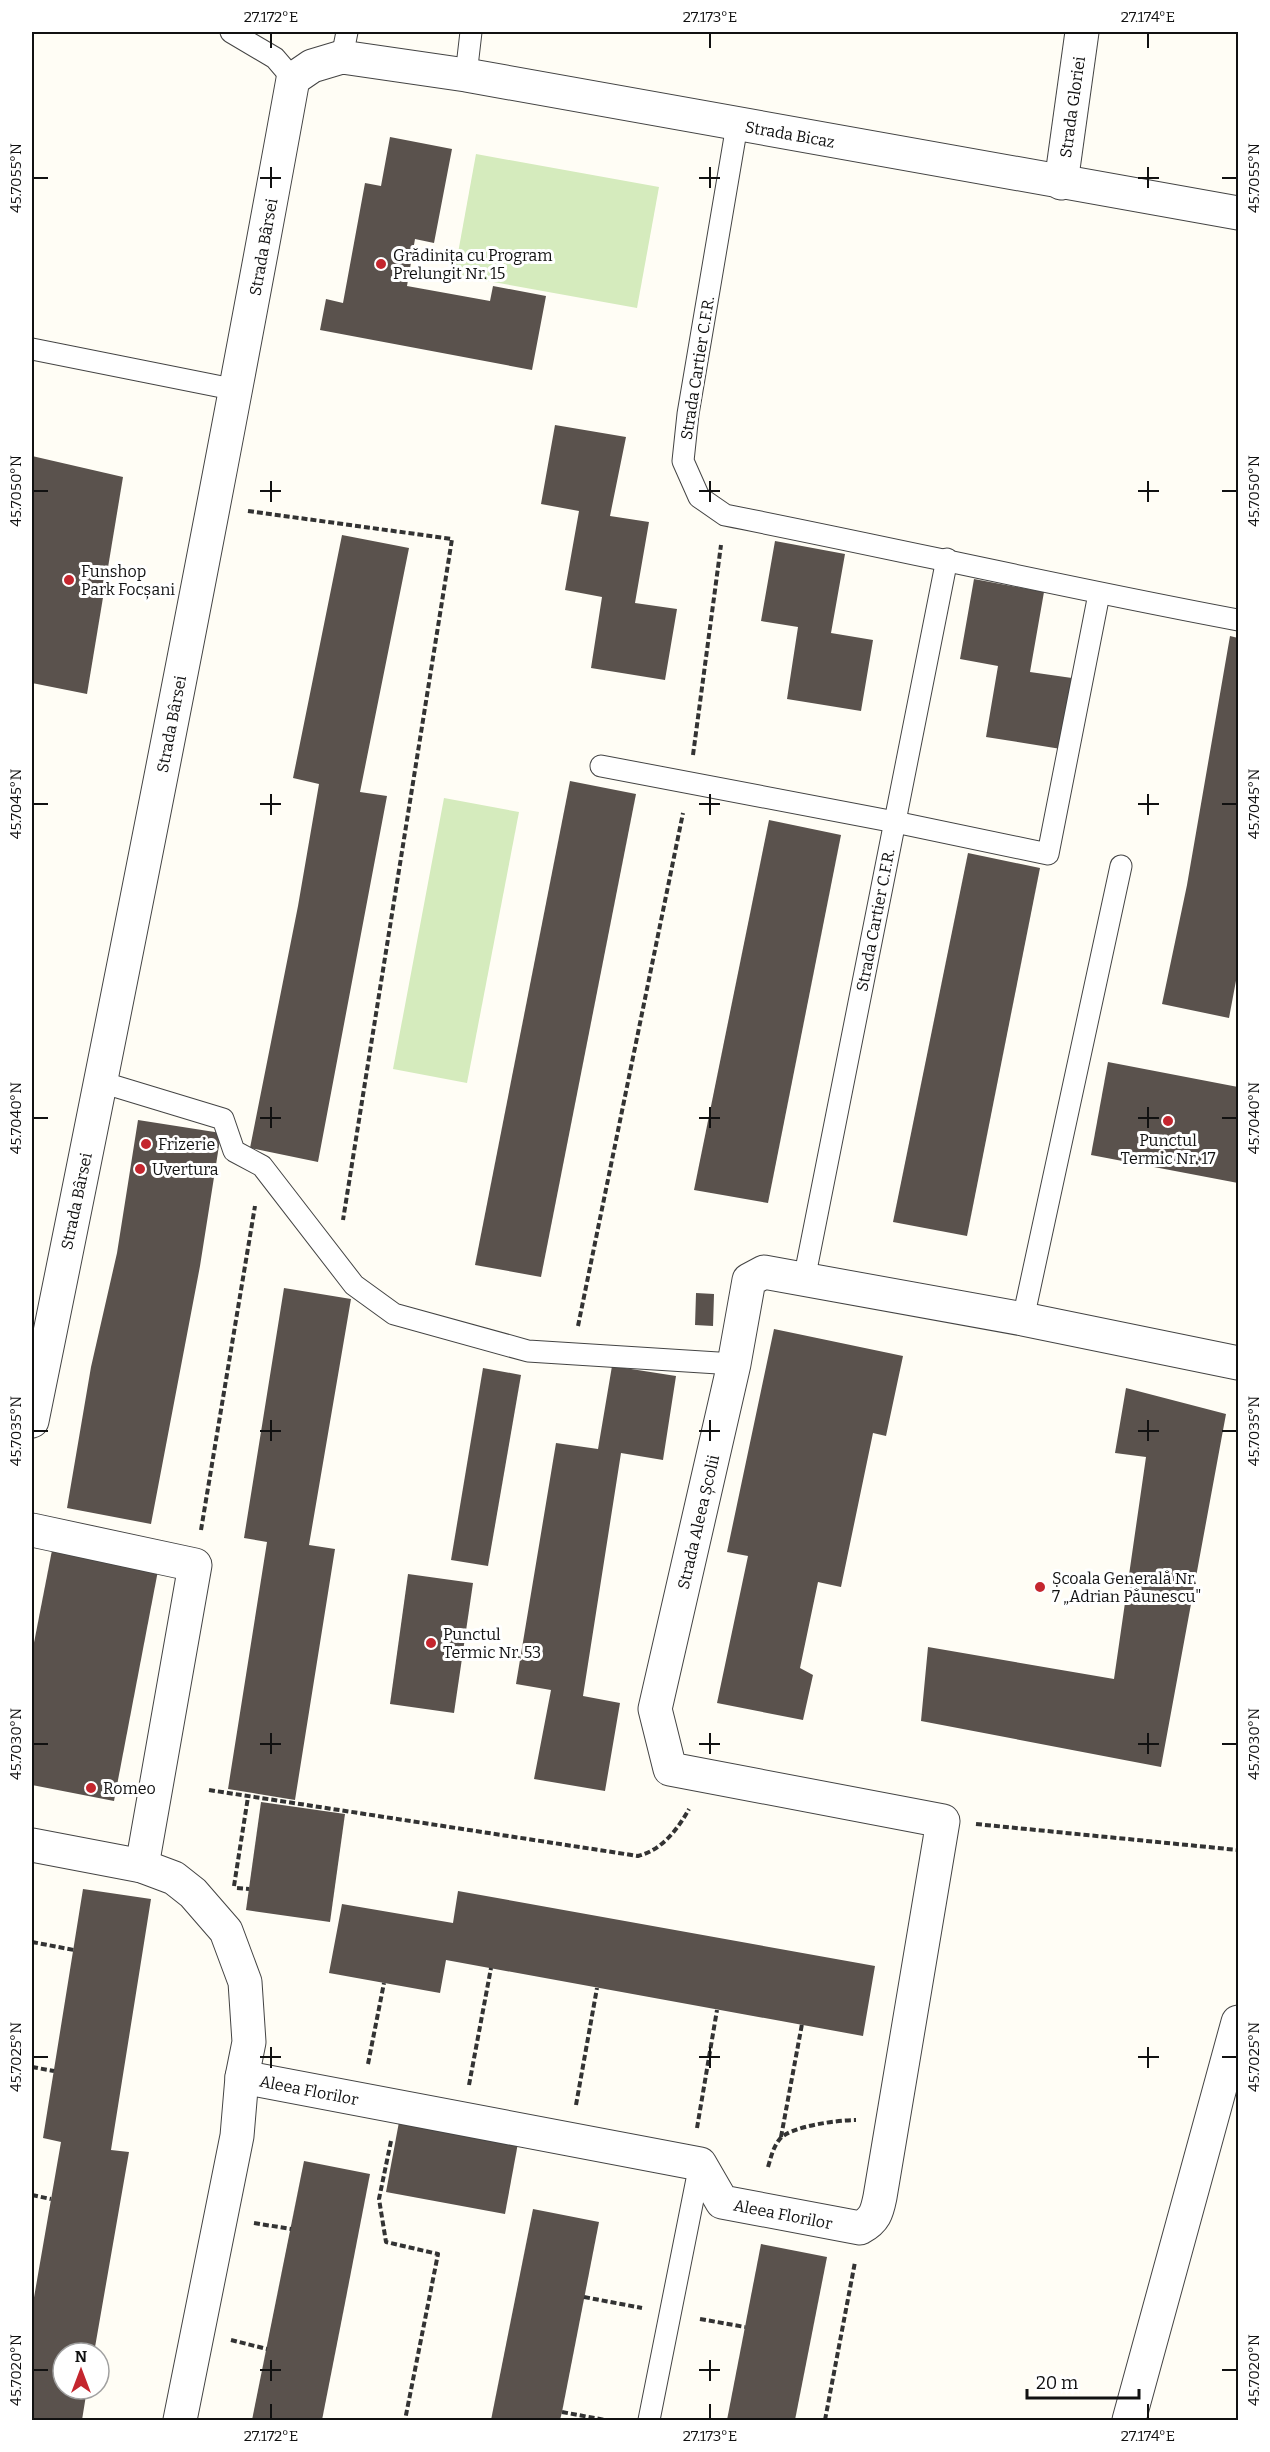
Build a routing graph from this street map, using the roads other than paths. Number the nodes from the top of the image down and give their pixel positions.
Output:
1 (231, 32) edge
2 (471, 32) edge
3 (1082, 32) edge
4 (344, 44) edge
5 (465, 75) junction
6 (293, 79) junction
7 (737, 125) junction
8 (1061, 183) junction
9 (1239, 213) edge
10 (32, 349) edge
11 (237, 390) junction
12 (947, 560) junction
13 (1099, 594) junction
14 (1239, 620) edge
15 (601, 766) dead end
16 (895, 822) junction
17 (1121, 866) dead end
18 (101, 1082) junction
19 (804, 1280) junction
20 (1023, 1319) junction
21 (1239, 1363) edge
22 (734, 1364) junction
23 (32, 1421) edge
24 (32, 1530) edge
25 (32, 1845) edge
26 (142, 1866) junction
27 (1239, 2022) edge
28 (242, 2077) junction
29 (695, 2163) junction
30 (861, 2228) joint
31 (180, 2421) edge
32 (649, 2421) edge
33 (1129, 2421) edge

1 - 6 lane
2 - 5 lane
3 - 8 street, Strada Gloriei
4 - 5 street, Strada Bicaz
4 - 6 street
5 - 7 street, Strada Bicaz
6 - 11 street, Strada Bârsei
7 - 8 street, Strada Bicaz
7 - 12 lane, Strada Cartier C.F.R.
8 - 9 street, Strada Bicaz
10 - 11 lane
11 - 18 street, Strada Bârsei
12 - 13 lane, Strada Cartier C.F.R.
12 - 16 lane, Strada Cartier C.F.R.
13 - 14 lane, Strada Cartier C.F.R.
13 - 16 lane
15 - 16 lane
16 - 19 lane, Strada Cartier C.F.R.
17 - 20 lane
18 - 22 lane
18 - 23 street, Strada Bârsei
19 - 20 street, Strada Aleea Școlii
19 - 22 street, Strada Aleea Școlii
20 - 21 street, Strada Aleea Școlii
22 - 30 street, Strada Aleea Școlii
24 - 26 street
25 - 26 street, Aleea Florilor
26 - 28 street, Aleea Florilor
27 - 33 street
28 - 29 street, Aleea Florilor
28 - 31 street, Aleea Florilor
29 - 30 street, Aleea Florilor
29 - 32 lane

